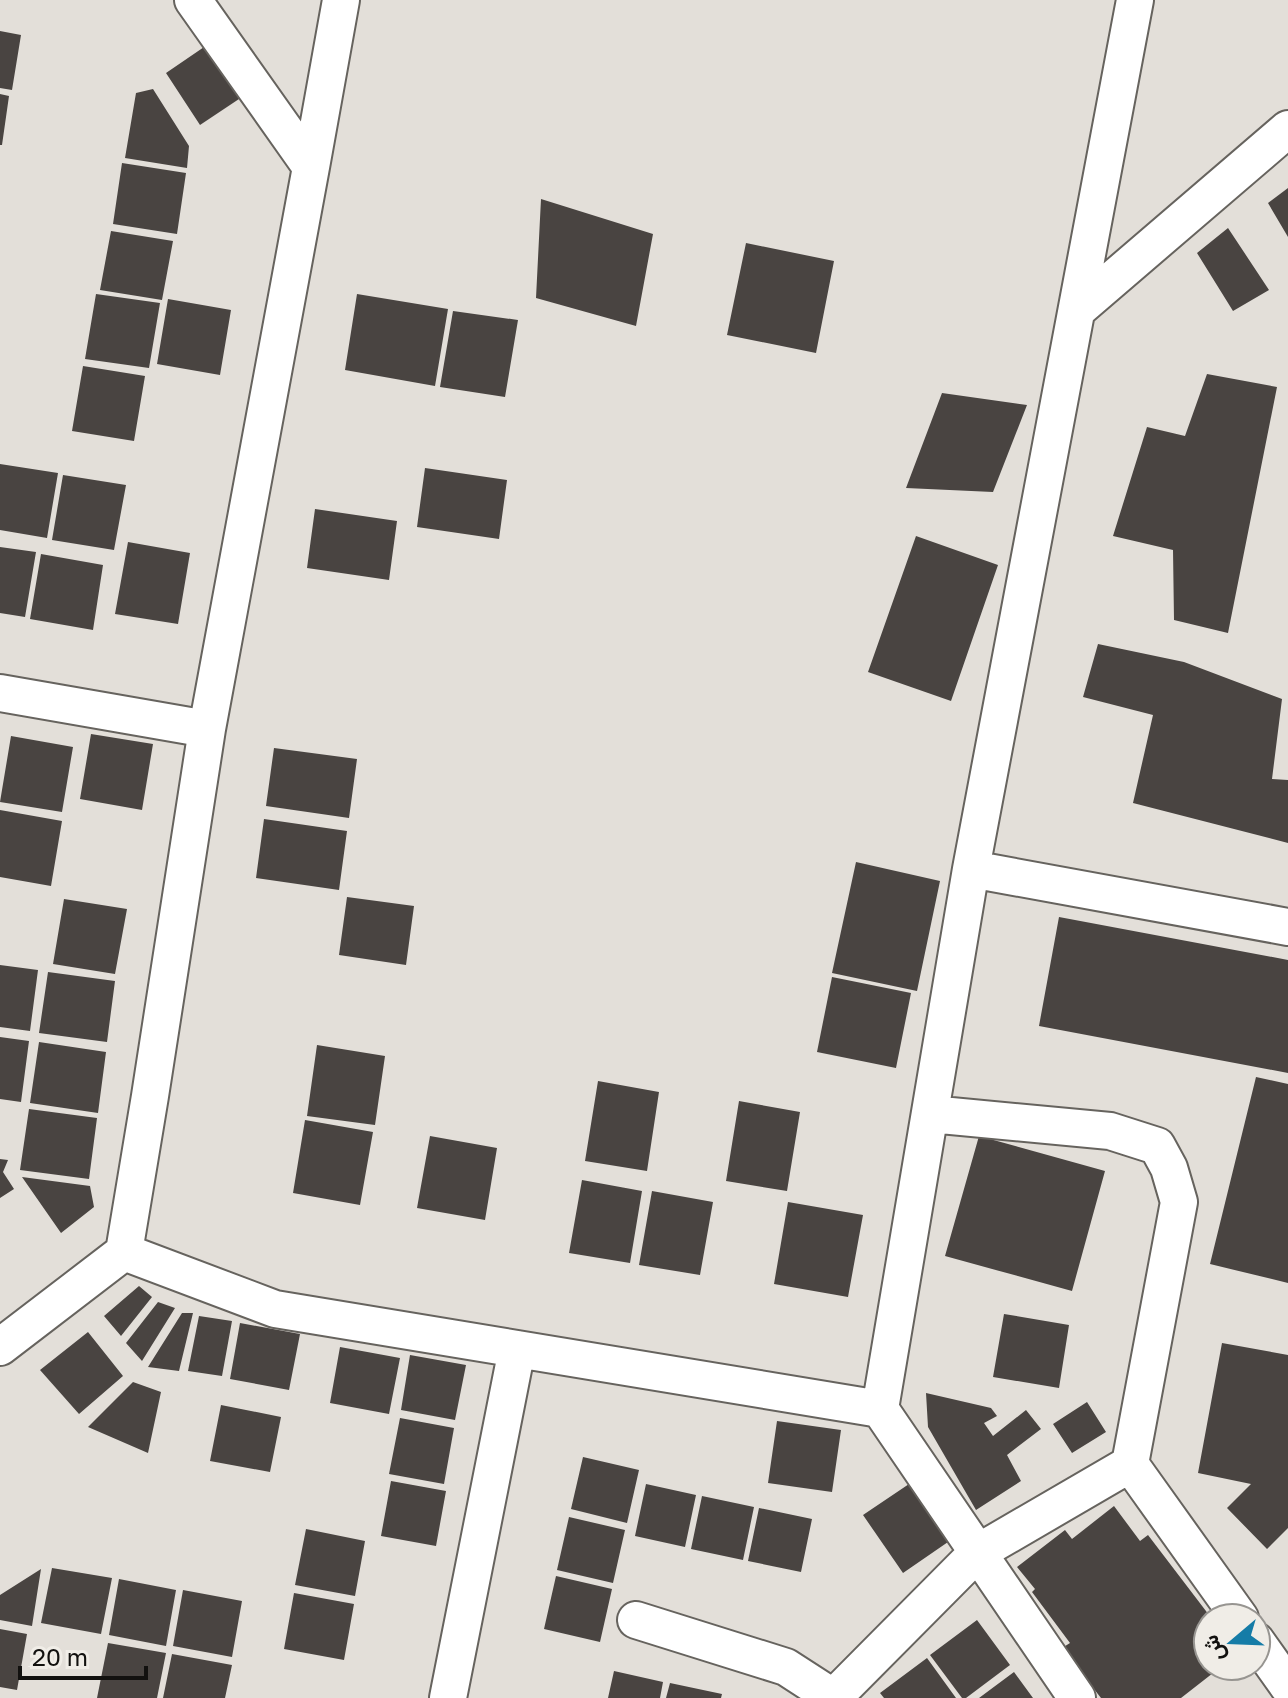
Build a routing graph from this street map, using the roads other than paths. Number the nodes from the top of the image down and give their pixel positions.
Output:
1 (193, 0) edge
2 (341, 0) edge
3 (1135, 0) edge
4 (1288, 129) edge
5 (311, 167) junction
6 (1077, 310) junction
7 (0, 693) edge
8 (207, 729) junction
9 (971, 869) junction
10 (1288, 927) edge
11 (930, 1114) junction
12 (124, 1252) junction
13 (0, 1347) edge
14 (517, 1349) junction
15 (880, 1409) junction
16 (1130, 1464) junction
17 (977, 1553) junction
18 (1229, 1602) edge
19 (636, 1620) dead end
20 (1272, 1664) edge
21 (1288, 1686) edge
22 (448, 1698) edge
23 (834, 1698) edge
24 (1077, 1698) edge

1 - 5 street
2 - 5 street
3 - 6 street
4 - 6 street
5 - 8 street
6 - 9 street
7 - 8 street
8 - 12 street
9 - 10 street
9 - 11 street
11 - 15 street
11 - 16 street
12 - 13 street
12 - 14 street
14 - 15 street
14 - 22 street
15 - 17 street
16 - 17 street
16 - 18 street
17 - 23 street
17 - 24 street
19 - 23 street
20 - 21 street

